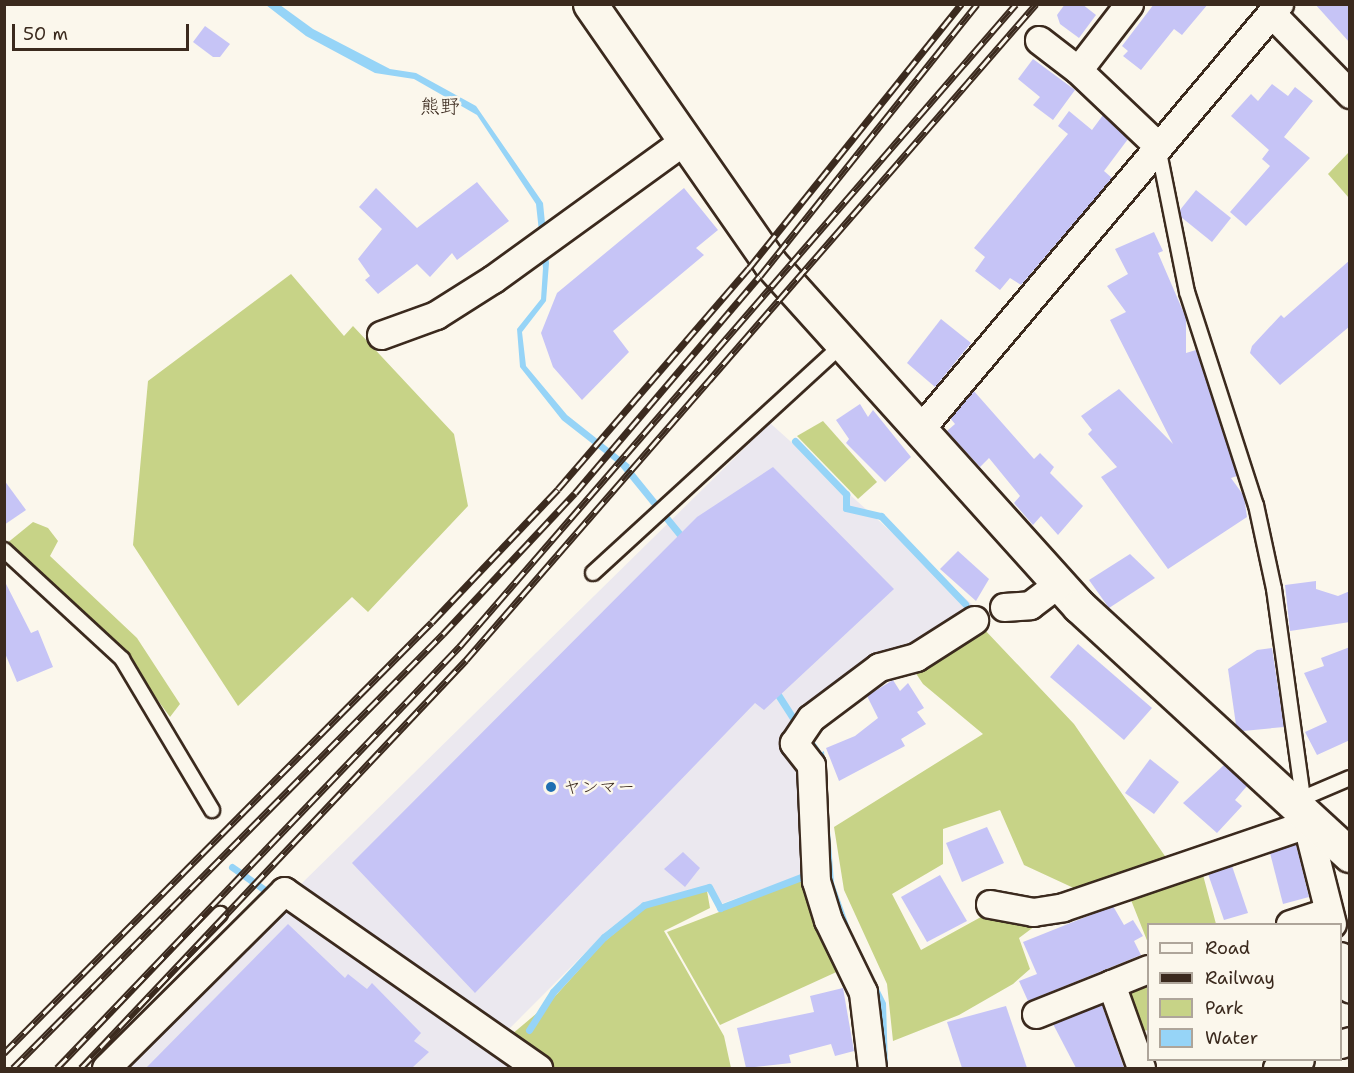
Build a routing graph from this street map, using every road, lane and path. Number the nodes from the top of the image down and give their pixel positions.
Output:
1 (590, 4) edge
2 (1118, 8) edge
3 (1276, 9) edge
4 (1038, 40) dead end
5 (1078, 70) junction
6 (1350, 94) edge
7 (685, 140) junction
8 (1157, 145) junction
9 (381, 335) dead end
10 (843, 344) junction
11 (921, 428) junction
12 (4, 550) edge
13 (593, 573) dead end
14 (1059, 584) junction
15 (1004, 607) dead end
16 (974, 620) dead end
17 (1350, 778) edge
18 (212, 810) dead end
19 (1304, 812) junction
20 (1350, 855) edge
21 (990, 904) dead end
22 (220, 914) dead end
23 (1330, 918) edge
24 (1297, 923) edge
25 (1342, 960) edge
26 (1147, 970) edge
27 (1111, 984) junction
28 (1350, 989) edge
29 (1036, 1014) dead end
30 (1295, 1061) edge
31 (69, 1068) edge
32 (106, 1068) edge
33 (538, 1068) edge
34 (872, 1068) edge
35 (1142, 1068) edge
36 (1277, 1068) edge

1 - 7 street
2 - 5 street
3 - 6 street
3 - 8 street
4 - 5 street
5 - 8 street
7 - 9 street
7 - 10 street
8 - 11 street
8 - 19 lane
10 - 11 street
10 - 13 lane
11 - 14 street
12 - 18 lane
14 - 15 street
14 - 19 street
16 - 34 street
17 - 19 lane
19 - 20 street
19 - 21 street
19 - 23 street
22 - 31 lane
23 - 24 street
25 - 28 street
26 - 27 street
27 - 29 street
27 - 35 street
30 - 36 street
32 - 33 street

